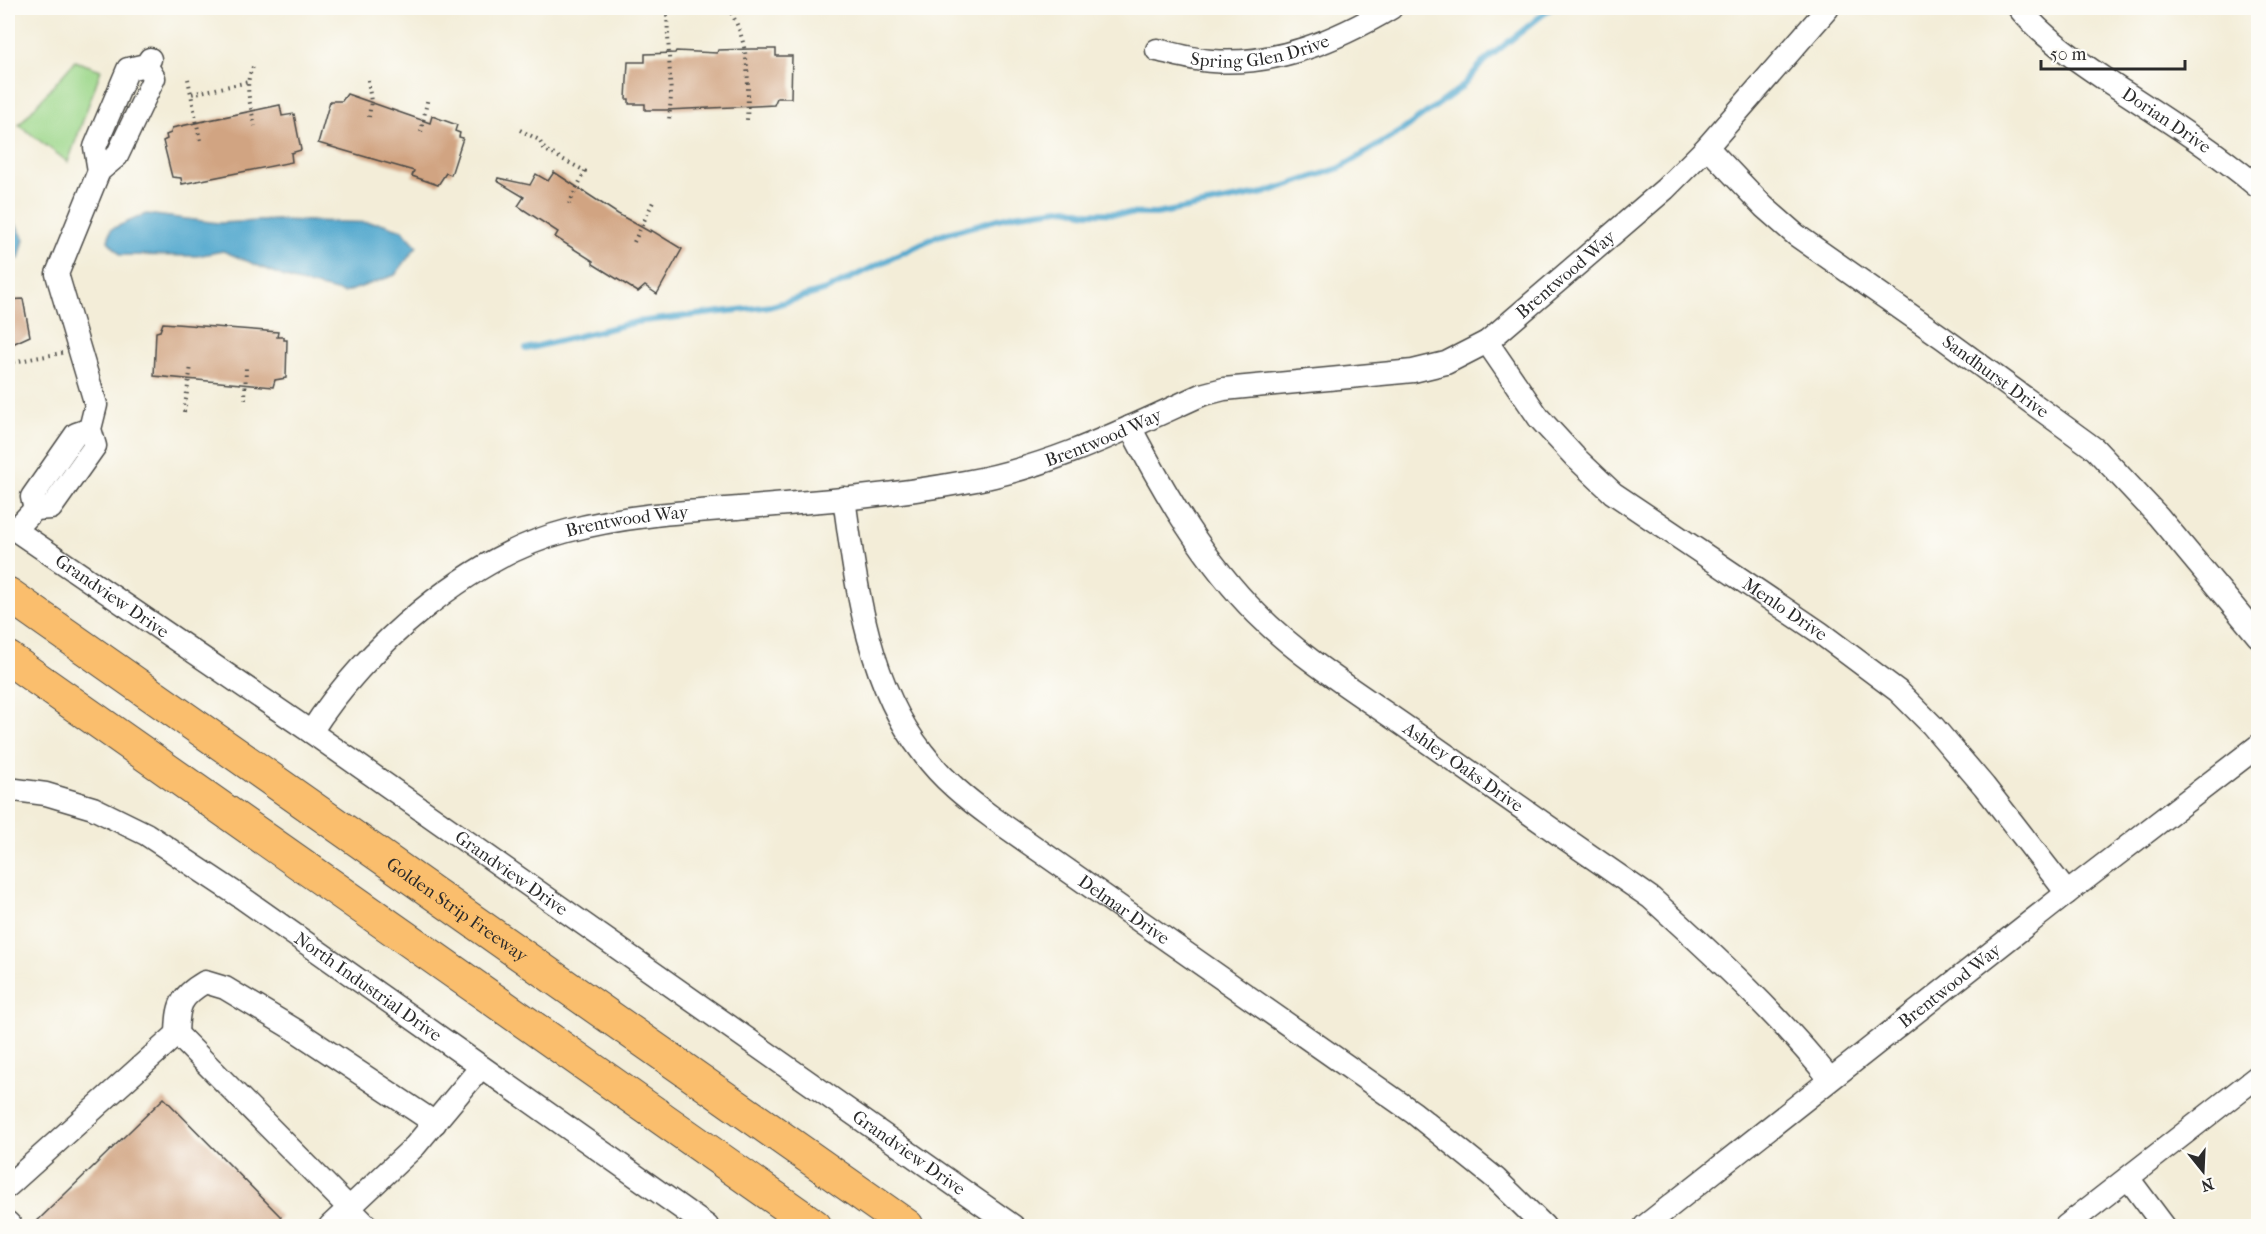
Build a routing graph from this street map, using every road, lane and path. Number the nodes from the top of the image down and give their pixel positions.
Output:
1 (728, 8) edge
2 (1391, 8) edge
3 (1828, 8) edge
4 (2019, 8) edge
5 (667, 15) dead end
6 (1157, 50) dead end
7 (148, 62) dead end
8 (253, 67) dead end
9 (188, 79) dead end
10 (368, 80) dead end
11 (249, 82) junction
12 (191, 94) junction
13 (428, 97) dead end
14 (369, 117) dead end
15 (747, 120) dead end
16 (669, 121) dead end
17 (255, 126) dead end
18 (520, 130) dead end
19 (422, 132) dead end
20 (200, 140) dead end
21 (1707, 147) junction
22 (2259, 187) edge
23 (653, 202) dead end
24 (569, 204) dead end
25 (634, 242) dead end
26 (1487, 342) junction
27 (66, 352) dead end
28 (8, 363) edge
29 (191, 366) dead end
30 (246, 368) dead end
31 (245, 400) dead end
32 (184, 412) dead end
33 (1130, 427) junction
34 (844, 498) junction
35 (11, 527) edge
36 (8, 594) edge
37 (2259, 636) edge
38 (8, 658) edge
39 (311, 732) junction
40 (2259, 746) edge
41 (8, 789) edge
42 (2067, 893) junction
43 (177, 1034) junction
44 (481, 1067) junction
45 (2259, 1076) edge
46 (1830, 1079) junction
47 (435, 1124) junction
48 (2128, 1179) junction
49 (8, 1186) edge
50 (348, 1208) junction
51 (8, 1223) edge
52 (11, 1227) edge
53 (330, 1227) edge
54 (367, 1227) edge
55 (707, 1227) edge
56 (815, 1227) edge
57 (907, 1227) edge
58 (1013, 1227) edge
59 (1544, 1227) edge
60 (1645, 1227) edge
61 (2066, 1227) edge
62 (2164, 1227) edge

1 - 15 path
2 - 6 street, Spring Glen Drive
3 - 21 street, Brentwood Way
4 - 22 street, Dorian Drive
5 - 16 path
7 - 35 street
8 - 11 path
9 - 12 path
10 - 14 path
11 - 12 path
11 - 17 path
12 - 20 path
13 - 19 path
18 - 24 path
21 - 26 street, Brentwood Way
21 - 37 street, Sandhurst Drive
23 - 25 path
26 - 33 street, Brentwood Way
26 - 42 street, Menlo Drive
27 - 28 path
29 - 32 path
30 - 31 path
33 - 34 street, Brentwood Way
33 - 46 street, Ashley Oaks Drive
34 - 39 street, Brentwood Way
34 - 59 street, Delmar Drive
35 - 39 street, Grandview Drive
36 - 57 highway, Golden Strip Freeway
38 - 56 highway
39 - 58 street, Grandview Drive
40 - 42 street, Brentwood Way
41 - 44 street, North Industrial Drive
42 - 46 street, Brentwood Way
43 - 47 street
43 - 49 street
43 - 50 street
44 - 47 street
44 - 55 street, North Industrial Drive
45 - 48 street
46 - 60 street, Brentwood Way
47 - 50 street
48 - 61 street
48 - 62 street
50 - 53 street
50 - 54 street
51 - 52 street

